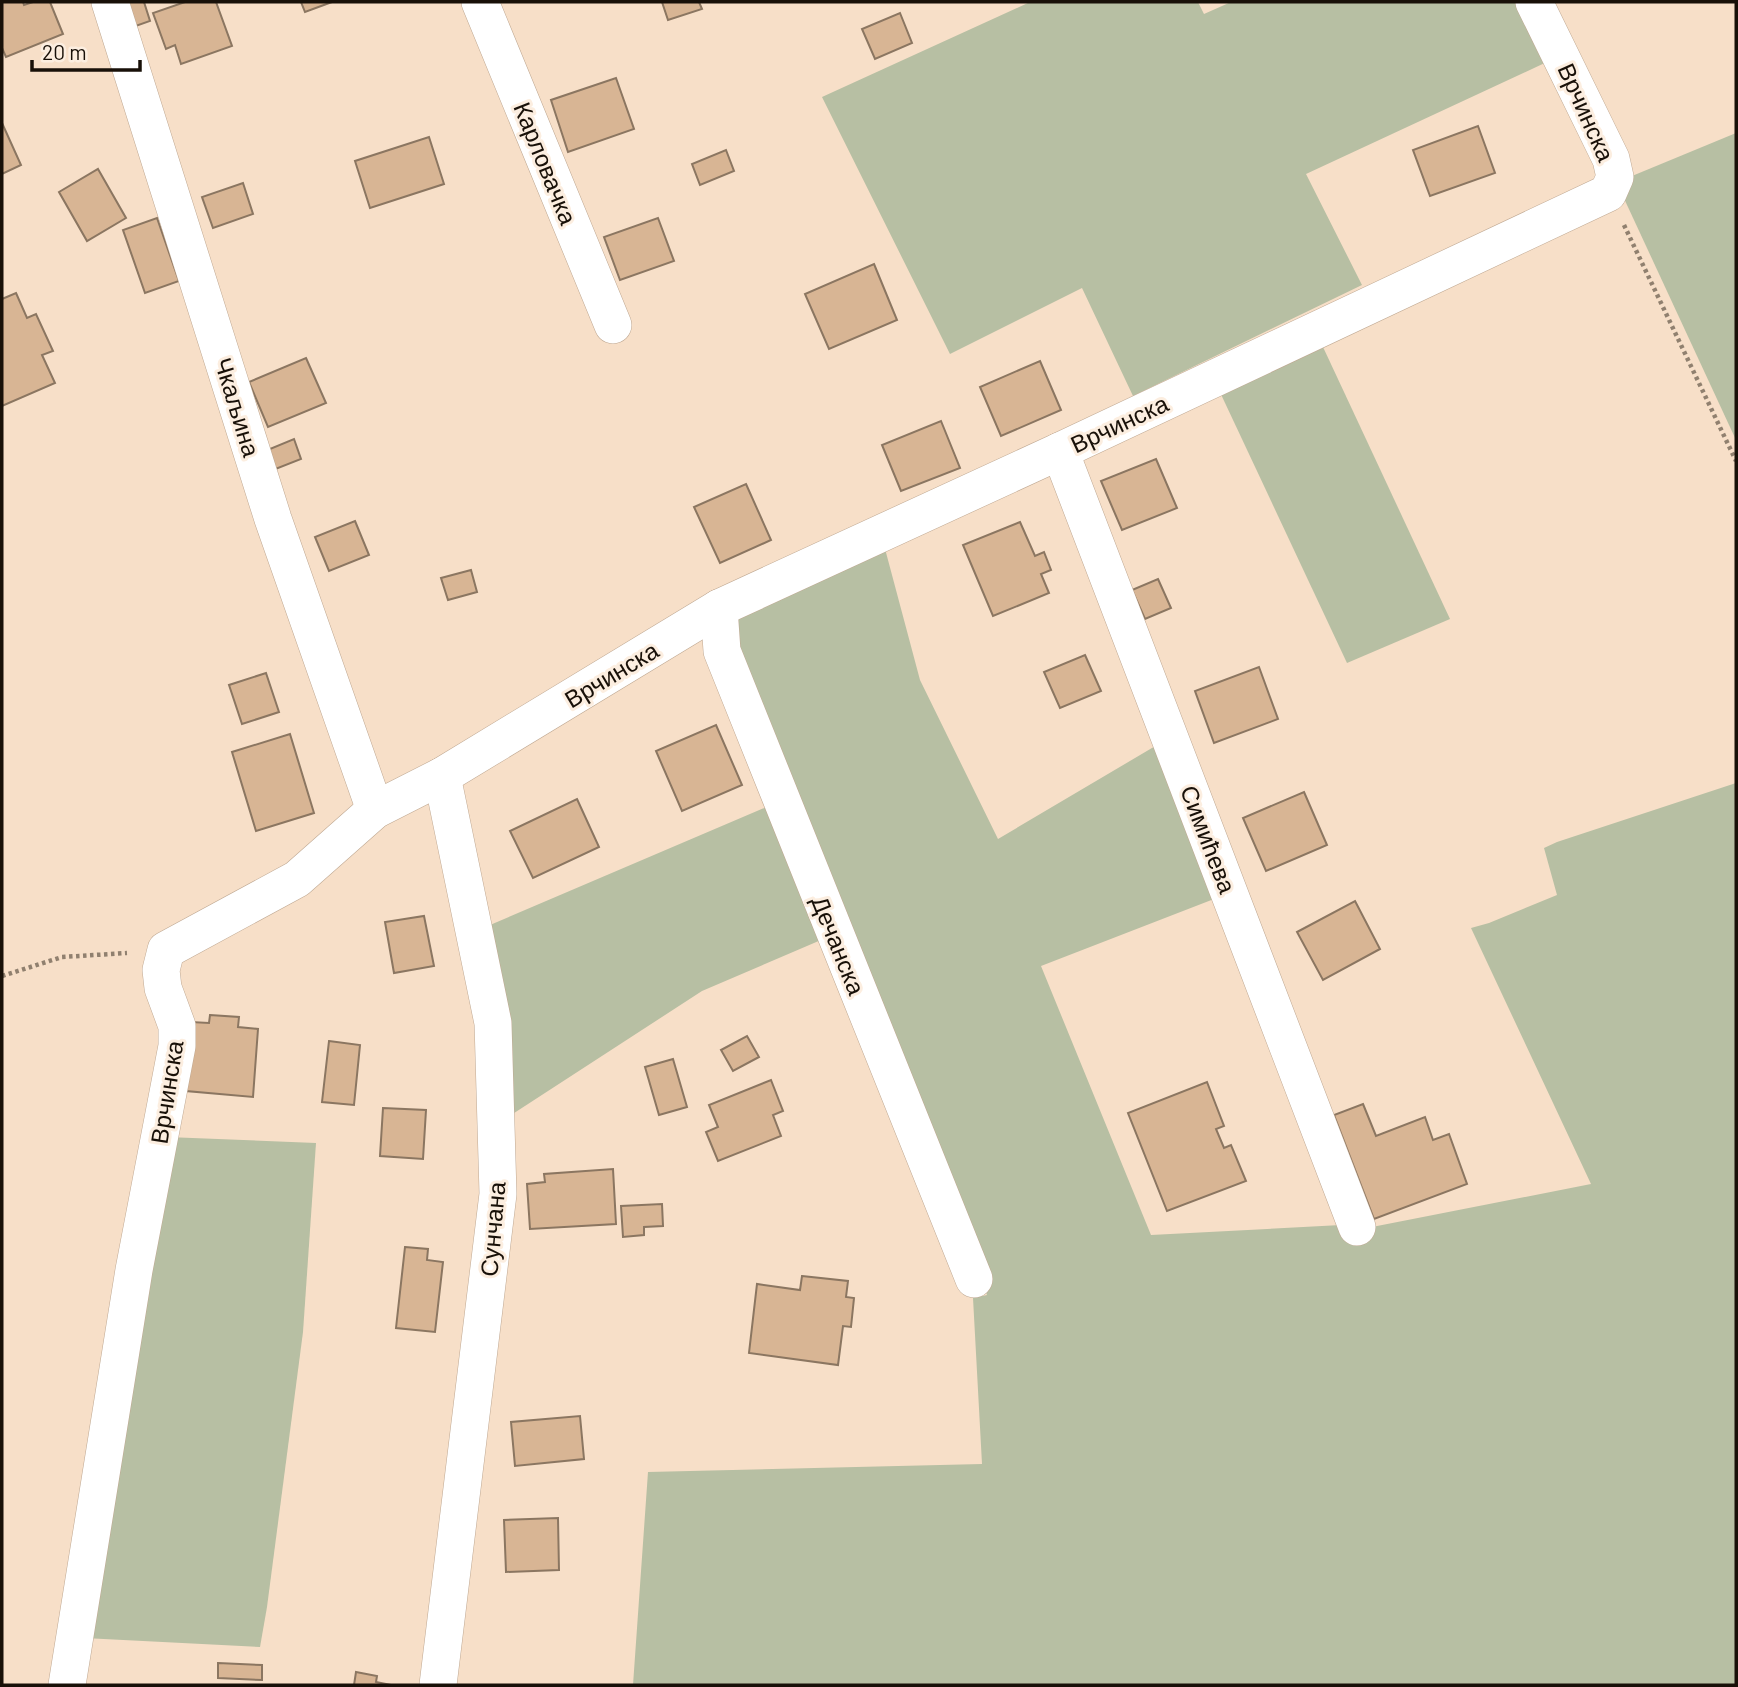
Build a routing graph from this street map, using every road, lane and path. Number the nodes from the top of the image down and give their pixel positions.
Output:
1 (110, 2) edge
2 (480, 2) edge
3 (1534, 2) edge
4 (1608, 193) junction
5 (613, 325) dead end
6 (1060, 451) junction
7 (1736, 461) edge
8 (719, 608) junction
9 (442, 776) junction
10 (375, 810) junction
11 (166, 950) junction
12 (2, 976) edge
13 (1357, 1227) dead end
14 (974, 1279) dead end
15 (67, 1685) edge
16 (438, 1685) edge

1 - 10 street, Чкаљина
2 - 5 street, Карловачка
3 - 4 street, Врчинска
4 - 6 street, Врчинска
4 - 7 path
6 - 8 street, Врчинска
6 - 13 street, Симићева
8 - 9 street, Врчинска
8 - 14 street, Дечанска
9 - 10 street, Врчинска
9 - 16 street, Сунчана
10 - 11 street, Врчинска
11 - 12 path
11 - 15 street, Врчинска

